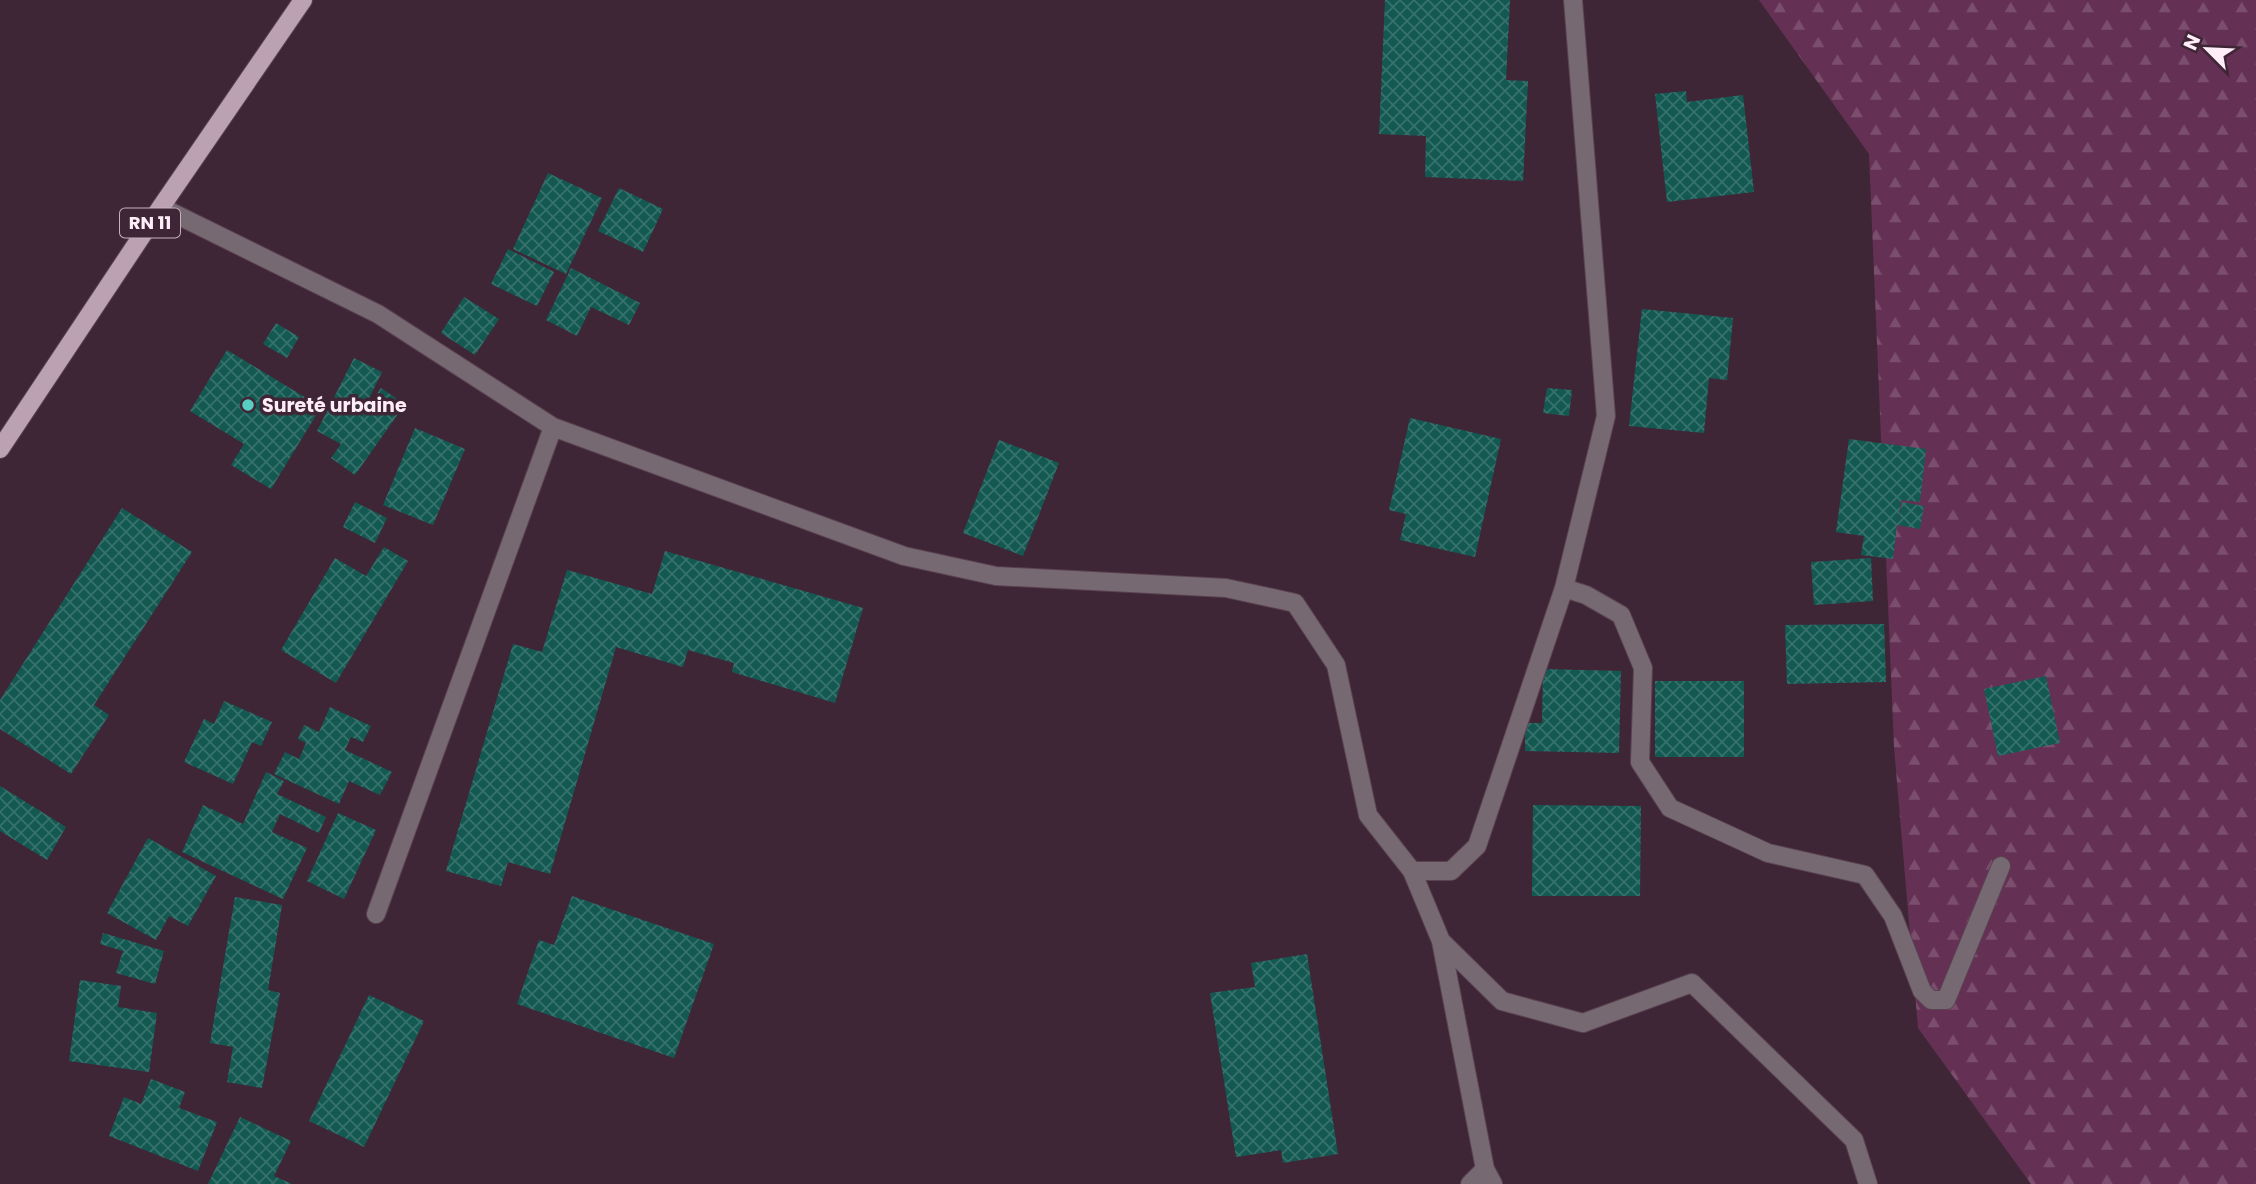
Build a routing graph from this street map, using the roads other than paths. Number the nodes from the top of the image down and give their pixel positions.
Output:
1 (303, 0) edge
2 (1573, 0) edge
3 (161, 206) junction
4 (553, 426) junction
5 (0, 449) edge
6 (1564, 588) junction
7 (2001, 866) dead end
8 (1412, 871) junction
9 (376, 914) dead end
10 (1441, 941) junction
11 (1489, 1177) edge
12 (1470, 1184) edge
13 (1868, 1184) edge

1 - 3 main road, RN 11
2 - 6 street
3 - 4 street
3 - 5 main road, RN 11
4 - 8 street
4 - 9 street
6 - 7 street
6 - 8 street
8 - 10 street
10 - 11 street
10 - 13 street
11 - 12 street

